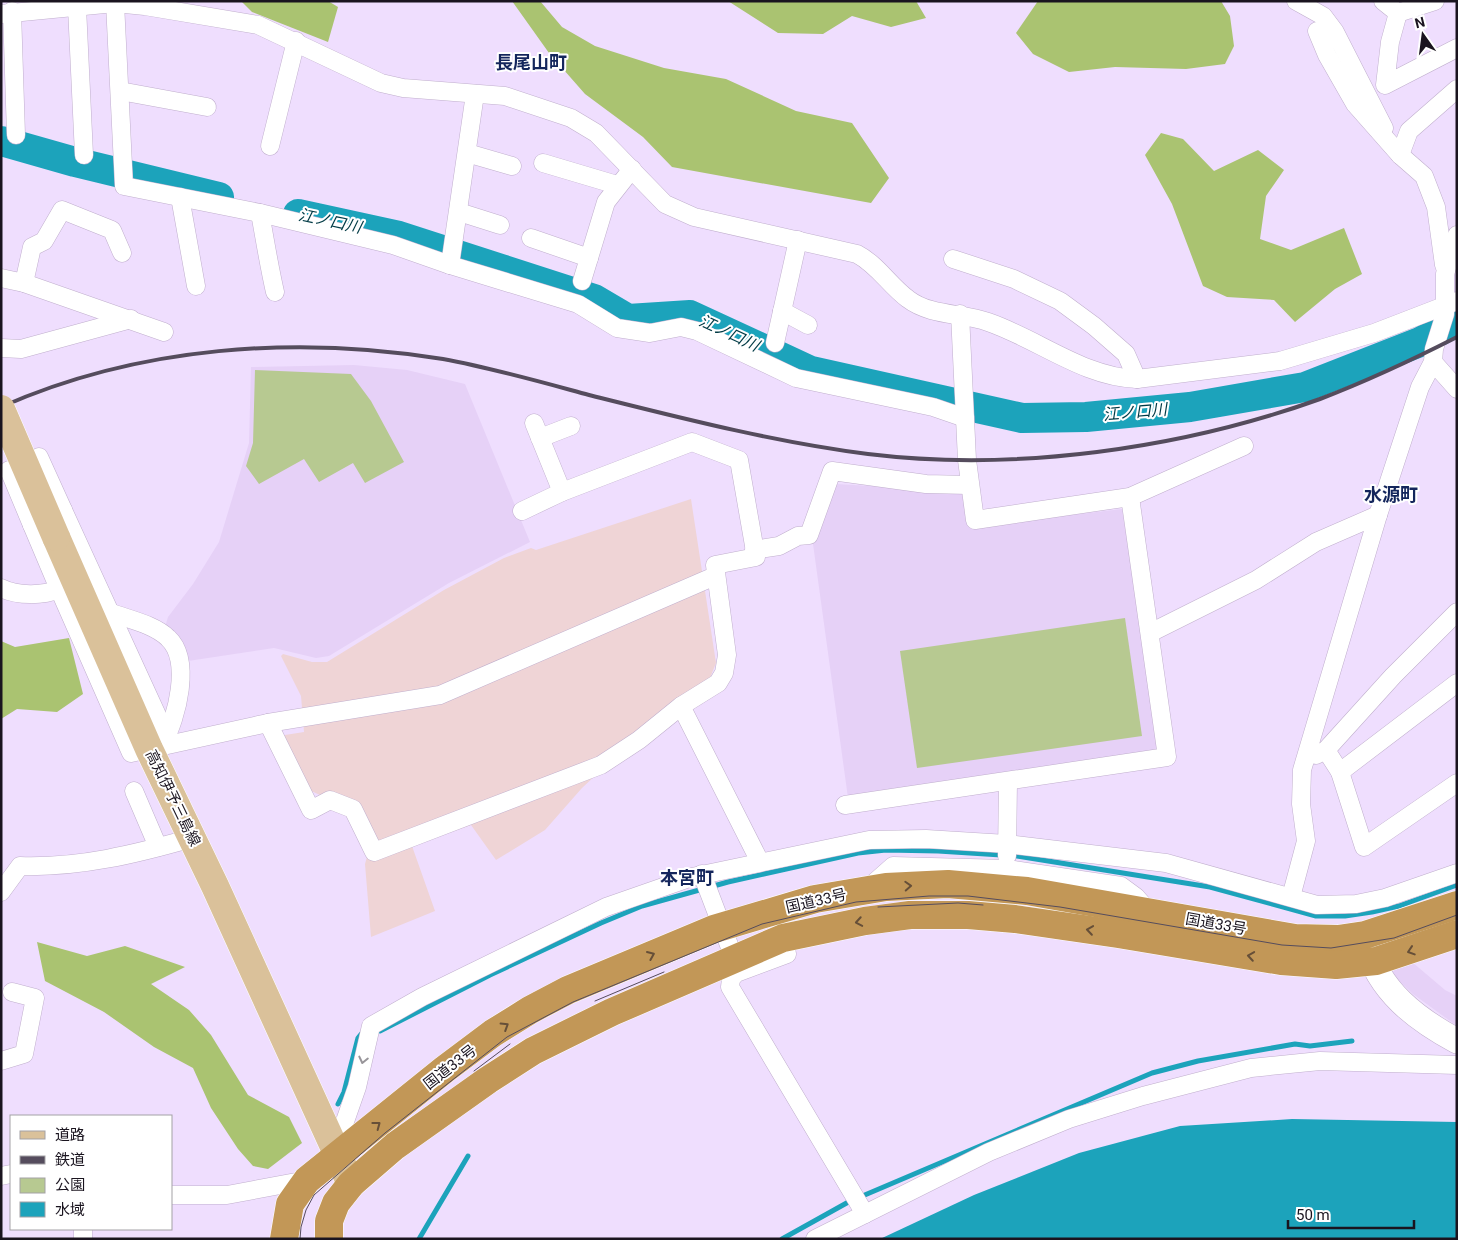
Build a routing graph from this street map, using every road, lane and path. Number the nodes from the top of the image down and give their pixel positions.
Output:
1 (1296, 1) edge
2 (1384, 1) edge
3 (1435, 1) edge
4 (115, 3) junction
5 (77, 7) junction
6 (7, 12) edge
7 (1398, 13) junction
8 (1317, 31) dead end
9 (296, 41) junction
10 (1457, 48) edge
11 (1457, 89) edge
12 (120, 91) junction
13 (475, 94) junction
14 (208, 107) dead end
15 (16, 135) dead end
16 (270, 146) dead end
17 (1396, 151) junction
18 (467, 153) junction
19 (84, 156) dead end
20 (543, 163) dead end
21 (512, 166) dead end
22 (632, 169) junction
23 (617, 185) junction
24 (180, 197) junction
25 (459, 212) junction
26 (260, 213) junction
27 (500, 226) dead end
28 (1457, 235) edge
29 (531, 238) dead end
30 (798, 240) junction
31 (122, 253) dead end
32 (589, 258) junction
33 (953, 259) dead end
34 (450, 265) junction
35 (1445, 274) junction
36 (1, 278) edge
37 (582, 281) dead end
38 (24, 283) junction
39 (196, 286) dead end
40 (275, 292) dead end
41 (1449, 307) edge
42 (782, 311) junction
43 (960, 314) junction
44 (131, 319) junction
45 (808, 325) dead end
46 (164, 332) dead end
47 (774, 343) dead end
48 (1, 348) edge
49 (1433, 362) junction
50 (1137, 379) junction
51 (1456, 386) edge
52 (964, 408) junction
53 (1, 409) edge
54 (571, 426) dead end
55 (1244, 446) dead end
56 (39, 457) dead end
57 (9, 470) dead end
58 (969, 485) junction
59 (562, 492) junction
60 (1130, 497) junction
61 (63, 510) junction
62 (522, 511) dead end
63 (1378, 515) junction
64 (32, 525) junction
65 (754, 550) junction
66 (715, 576) junction
67 (1, 588) edge
68 (59, 589) junction
69 (109, 612) junction
70 (1457, 612) edge
71 (1150, 633) junction
72 (1457, 683) edge
73 (681, 706) junction
74 (268, 723) junction
75 (159, 744) junction
76 (1326, 750) junction
77 (1306, 759) junction
78 (1340, 772) junction
79 (1008, 781) junction
80 (1457, 784) edge
81 (134, 790) dead end
82 (845, 805) dead end
83 (192, 838) junction
84 (158, 847) junction
85 (1007, 857) junction
86 (760, 862) junction
87 (1457, 873) edge
88 (706, 884) junction
89 (864, 890) junction
90 (1, 892) edge
91 (1291, 898) junction
92 (1457, 905) edge
93 (1149, 912) junction
94 (722, 926) junction
95 (1457, 934) edge
96 (1365, 935) junction
97 (783, 938) junction
98 (734, 958) junction
99 (1371, 963) junction
100 (12, 992) dead end
101 (1457, 1041) edge
102 (1, 1061) edge
103 (1457, 1065) edge
104 (344, 1149) junction
105 (307, 1180) junction
106 (351, 1184) junction
107 (172, 1195) edge
108 (865, 1214) junction
109 (284, 1239) edge
110 (329, 1239) edge
111 (815, 1239) edge

1 - 17 street
2 - 7 street
3 - 7 street
4 - 5 street
4 - 9 street
4 - 12 street
5 - 6 street
5 - 19 street
6 - 15 street
7 - 10 street
8 - 17 street
9 - 13 street
9 - 16 street
11 - 17 street
12 - 14 street
12 - 24 street
13 - 18 street
13 - 22 street
17 - 35 street
18 - 21 street
18 - 25 street
20 - 23 street
22 - 23 street
22 - 30 street
23 - 32 street
24 - 26 street
24 - 39 street
25 - 27 street
25 - 34 street
26 - 34 street
26 - 40 street
28 - 35 street
29 - 32 street
30 - 42 street
30 - 43 street
31 - 38 street
32 - 37 street
33 - 50 street
34 - 52 street
35 - 41 street
36 - 38 street
38 - 44 street
41 - 49 street
41 - 50 street
42 - 45 street
42 - 47 street
43 - 50 street
43 - 52 street
44 - 46 street
44 - 48 street
49 - 51 street
49 - 63 street
52 - 58 street
53 - 75 main road, 高知伊予三島線, bridge
54 - 59 street
55 - 60 street
56 - 61 street
57 - 64 street
58 - 60 street
58 - 65 street
59 - 62 street
59 - 65 street
60 - 71 street
61 - 64 street
61 - 69 street
63 - 71 street
63 - 77 street
64 - 68 street
65 - 66 street
66 - 73 street
66 - 74 street
67 - 68 street
68 - 75 street
69 - 75 street
69 - 75 street
70 - 76 street
71 - 79 street
72 - 78 street
73 - 74 street
73 - 86 street
74 - 75 street
75 - 83 main road, 高知伊予三島線
76 - 77 street
76 - 78 street
77 - 91 street
78 - 80 street
79 - 82 street
79 - 85 street
81 - 84 street
83 - 84 street
83 - 104 main road, 高知伊予三島線
84 - 90 street
85 - 86 street
85 - 89 street
85 - 91 street
85 - 93 street
86 - 88 street
87 - 91 street
88 - 94 street
88 -> 104 street
89 -> 93 highway, 国道33号
89 - 94 highway, 国道33号
92 - 96 highway, 国道33号
93 - 96 highway, 国道33号
94 - 98 street
104 -> 94 highway, 国道33号
95 -> 99 highway, 国道33号
96 - 99 street
97 - 98 highway, 国道33号
99 -> 97 highway, 国道33号
97 - 108 street
98 - 106 highway, 国道33号
99 - 101 street
100 - 102 street
103 - 108 street
104 - 105 highway, 国道33号
104 - 106 main road, 高知伊予三島線
105 - 107 street
105 - 109 highway, 国道33号
106 - 110 highway, 国道33号
108 - 111 street

